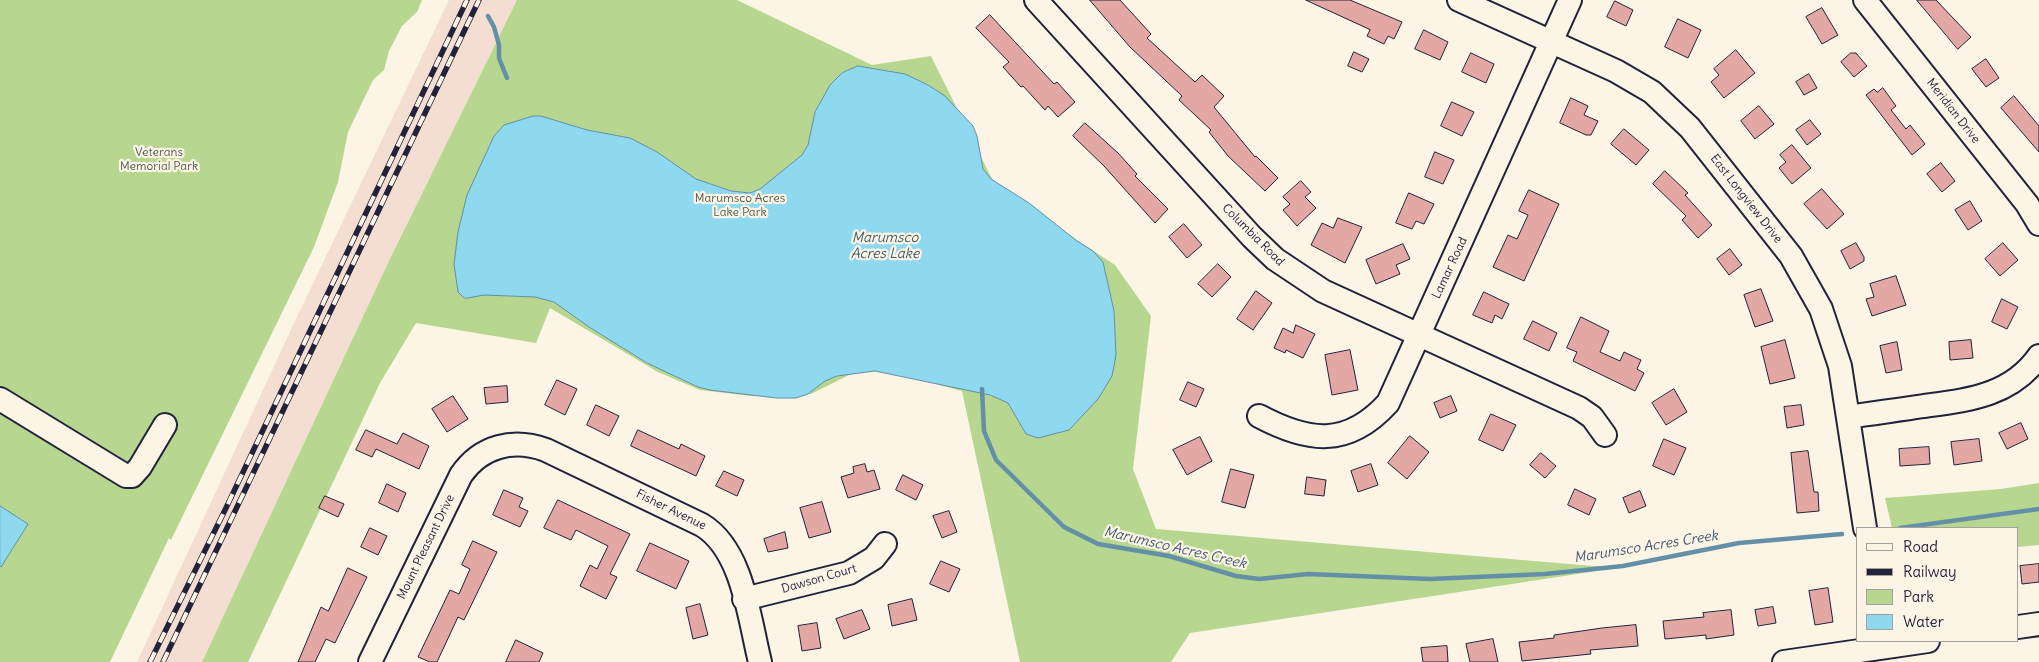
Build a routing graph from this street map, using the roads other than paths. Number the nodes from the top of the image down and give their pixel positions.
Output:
1 (1036, 0) edge
2 (1459, 0) edge
3 (1570, 0) edge
4 (1865, 0) edge
5 (1551, 42) junction
6 (2039, 224) edge
7 (1418, 336) junction
8 (2039, 356) edge
9 (0, 399) edge
10 (1259, 416) dead end
11 (1848, 417) junction
12 (153, 435) dead end
13 (1604, 435) dead end
14 (497, 447) joint
15 (1865, 527) edge
16 (885, 544) dead end
17 (744, 599) junction
18 (2039, 624) edge
19 (2019, 627) edge
20 (1923, 642) edge
21 (1883, 650) edge
22 (370, 662) edge
23 (760, 662) edge
24 (1784, 662) edge

1 - 7 street, Columbia Road
2 - 5 street, East Longview Drive
3 - 5 street, Lamar Road
4 - 6 street, Meridian Drive
5 - 7 street, Lamar Road
5 - 11 street, East Longview Drive
7 - 10 street, Lamar Road
7 - 13 street, Columbia Road
8 - 11 street
9 - 12 street
11 - 15 street, East Longview Drive
14 - 17 street, Fisher Avenue
14 - 22 street, Mount Pleasant Drive
16 - 17 street, Dawson Court
17 - 23 street, Fisher Avenue
18 - 19 street
20 - 21 street
21 - 24 street

